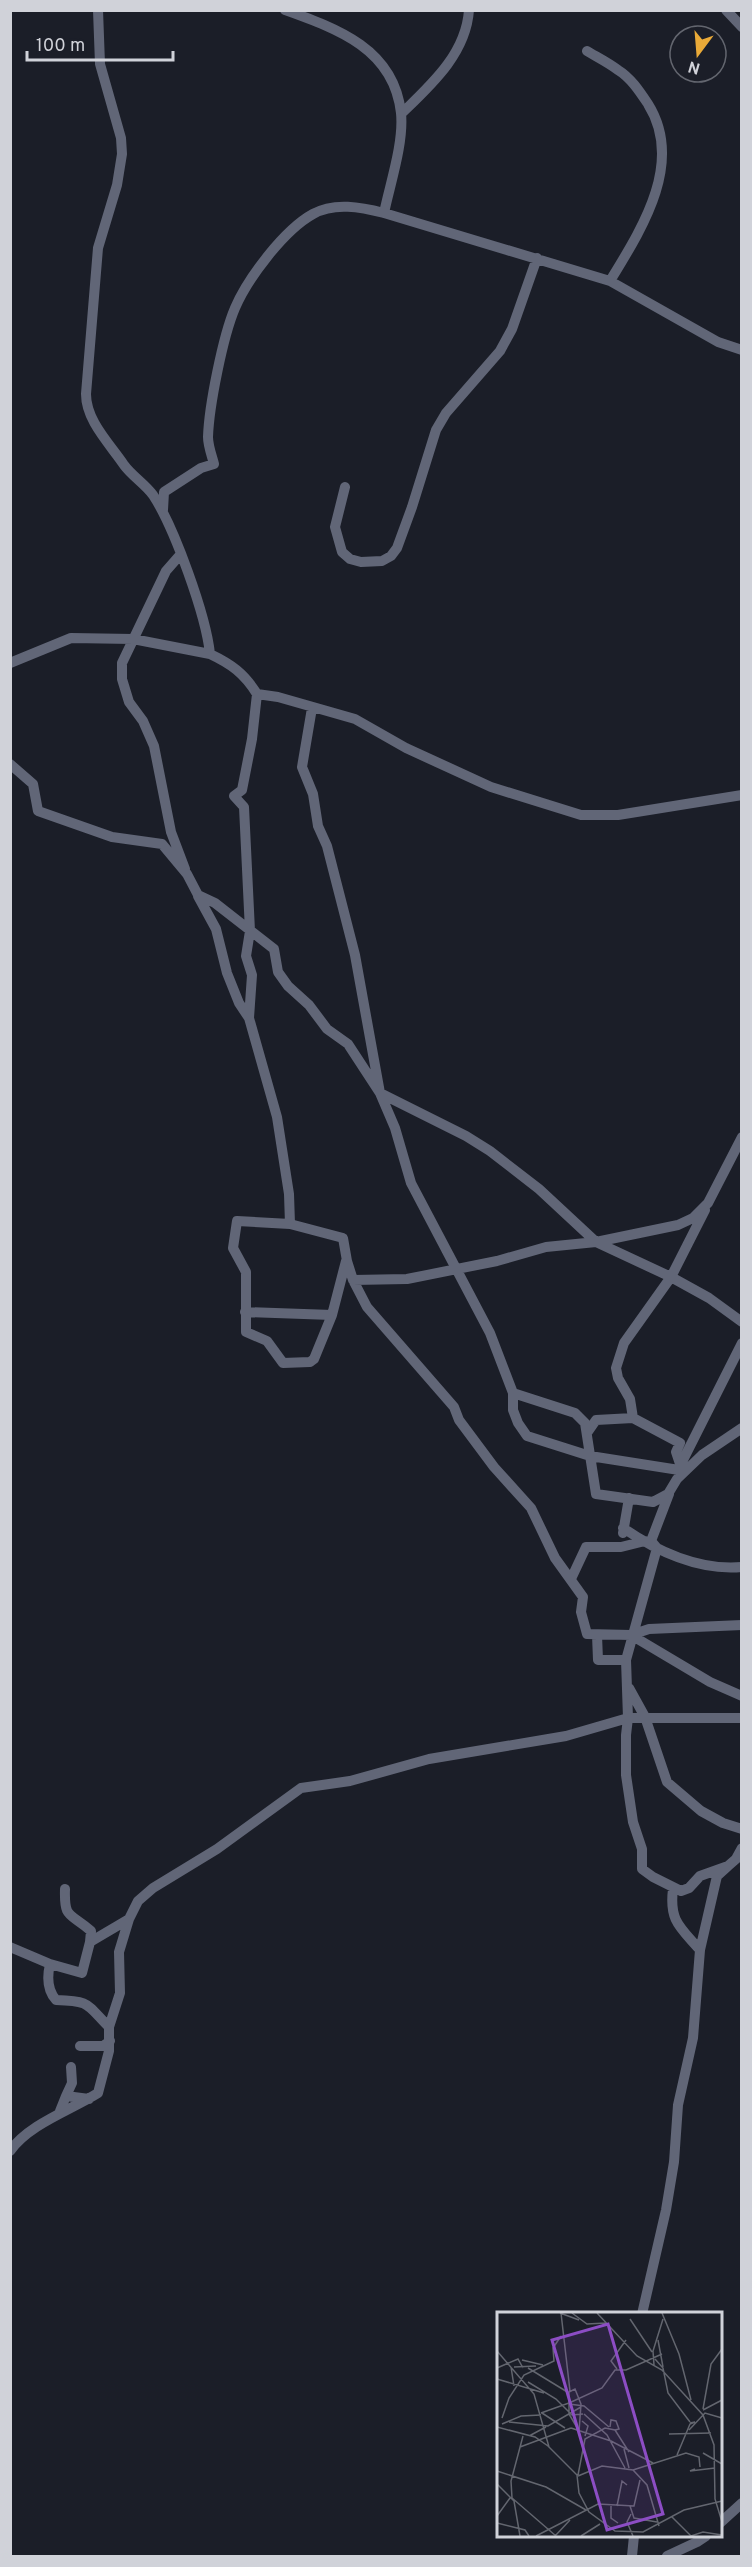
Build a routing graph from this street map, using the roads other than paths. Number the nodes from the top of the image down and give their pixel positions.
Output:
1 (98, 10) edge
2 (285, 10) edge
3 (469, 10) edge
4 (726, 10) edge
5 (741, 27) edge
6 (587, 51) dead end
7 (401, 114) junction
8 (384, 213) junction
9 (537, 258) junction
10 (610, 281) junction
11 (741, 350) edge
12 (345, 487) dead end
13 (163, 513) junction
14 (180, 555) junction
15 (133, 639) junction
16 (210, 654) junction
17 (10, 663) edge
18 (257, 694) junction
19 (312, 708) junction
20 (10, 764) edge
21 (741, 795) edge
22 (187, 874) junction
23 (198, 896) junction
24 (250, 931) junction
25 (249, 1018) junction
26 (380, 1093) junction
27 (741, 1137) edge
28 (708, 1203) junction
29 (290, 1224) junction
30 (596, 1242) junction
31 (346, 1260) junction
32 (454, 1268) junction
33 (671, 1277) junction
34 (353, 1280) junction
35 (245, 1312) junction
36 (332, 1315) junction
37 (741, 1322) edge
38 (741, 1343) edge
39 (513, 1393) junction
40 (633, 1418) junction
41 (741, 1428) edge
42 (587, 1433) junction
43 (590, 1456) junction
44 (679, 1471) junction
45 (629, 1498) junction
46 (623, 1528) junction
47 (650, 1543) junction
48 (625, 1545) junction
49 (741, 1567) edge
50 (571, 1579) junction
51 (741, 1625) edge
52 (597, 1635) junction
53 (631, 1635) junction
54 (626, 1660) junction
55 (627, 1684) junction
56 (741, 1696) edge
57 (645, 1717) junction
58 (628, 1718) junction
59 (741, 1718) edge
60 (741, 1829) edge
61 (741, 1848) edge
62 (728, 1866) junction
63 (65, 1889) dead end
64 (673, 1889) junction
65 (129, 1919) junction
66 (103, 1936) junction
67 (91, 1937) junction
68 (10, 1947) edge
69 (700, 1950) junction
70 (119, 1952) junction
71 (50, 1964) junction
72 (110, 2027) junction
73 (80, 2046) dead end
74 (107, 2046) junction
75 (71, 2067) dead end
76 (72, 2083) junction
77 (66, 2096) junction
78 (84, 2098) junction
79 (60, 2111) junction
80 (10, 2151) edge
81 (642, 2312) edge
82 (741, 2503) edge
83 (722, 2521) edge
84 (633, 2537) edge
85 (703, 2537) edge
86 (632, 2556) edge
87 (667, 2556) edge

1 - 13 street
2 - 7 street
3 - 7 street
4 - 5 street
6 - 10 street
7 - 8 street
8 - 9 street
8 - 13 street
9 - 10 street
9 - 12 street
10 - 11 street
13 - 14 street
14 - 15 street
14 - 16 street
15 - 16 street
15 - 17 street
15 - 22 street
16 - 18 street
18 - 19 street
18 - 24 street
19 - 21 street
19 - 26 street
20 - 22 street
22 - 23 street
23 - 24 street
23 - 25 street
24 - 25 street
24 - 26 street
25 - 29 street
26 - 30 street
26 - 32 street
27 - 28 street
28 - 30 street
28 - 33 street
29 - 31 street
29 - 35 street
30 - 32 street
30 - 33 street
31 - 34 street
31 - 36 street
32 - 34 street
32 - 39 street
33 - 37 street
33 - 40 street
34 - 50 street
35 - 36 street
35 - 36 street
38 - 44 street
39 - 42 street
39 - 43 street
40 - 42 street
40 - 44 street
41 - 44 street
42 - 43 street
43 - 44 street
43 - 45 street
44 - 45 street
44 - 47 street
45 - 46 street
46 - 47 street
46 - 48 street
47 - 48 street
47 - 49 street
47 - 53 street
48 - 50 street
50 - 52 street
51 - 53 street
52 - 53 street
52 - 54 street
53 - 54 street
53 - 56 street
54 - 55 street
55 - 57 street
55 - 58 street
57 - 58 street
57 - 59 street
57 - 60 street
58 - 64 street
58 - 65 street
61 - 62 street
62 - 64 street
62 - 69 street
63 - 67 street
64 - 69 street
65 - 66 street
65 - 70 street
66 - 67 street
66 - 70 street
67 - 71 street
68 - 71 street
69 - 81 street
70 - 72 street
71 - 72 street
72 - 74 street
73 - 74 street
74 - 78 street
75 - 76 street
76 - 77 street
76 - 78 street
77 - 78 street
77 - 79 street
78 - 79 street
79 - 80 street
82 - 83 street
84 - 86 street
85 - 87 street

